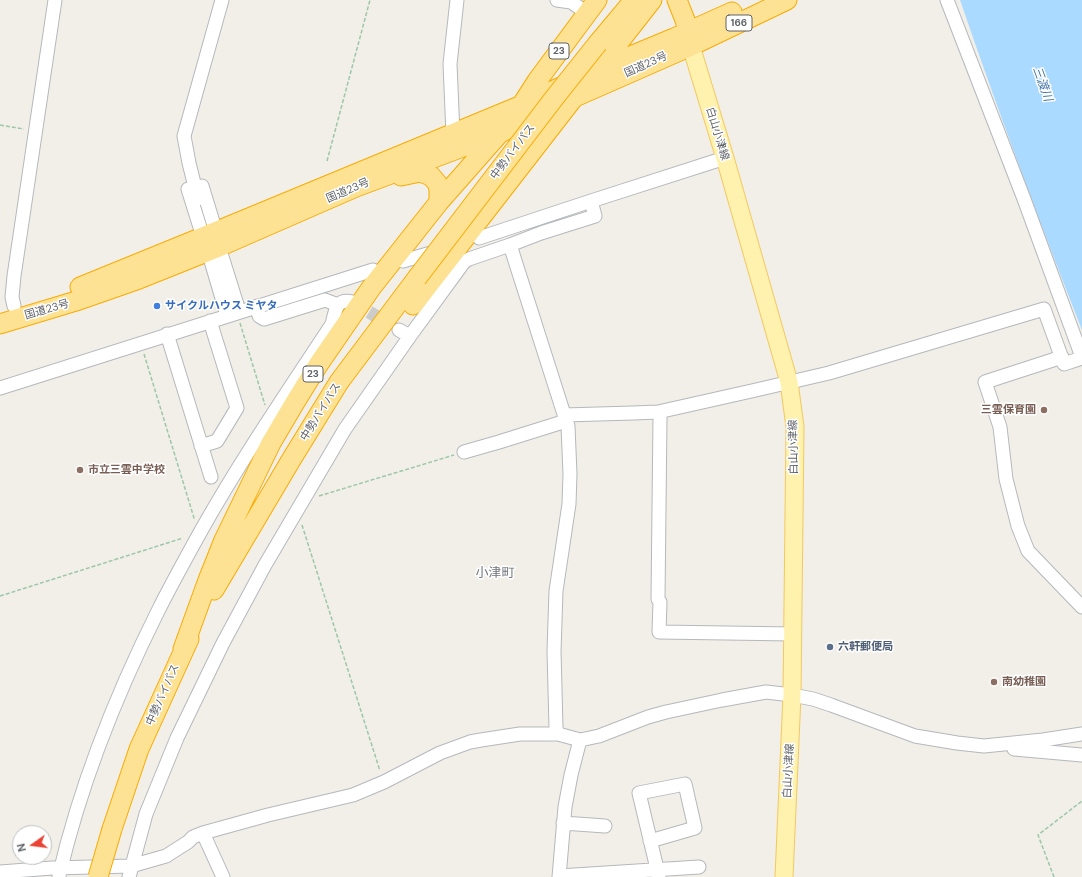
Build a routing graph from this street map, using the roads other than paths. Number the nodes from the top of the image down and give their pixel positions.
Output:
1 (54, 0) edge
2 (222, 0) edge
3 (458, 0) edge
4 (558, 0) edge
5 (634, 0) edge
6 (652, 0) edge
7 (759, 0) edge
8 (787, 0) edge
9 (947, 0) edge
10 (572, 1) edge
11 (682, 4) edge
12 (592, 7) edge
13 (689, 39) junction
14 (597, 70) junction
15 (537, 81) junction
16 (575, 97) junction
17 (522, 105) junction
18 (471, 126) junction
19 (500, 133) junction
20 (453, 134) junction
21 (725, 158) junction
22 (189, 163) junction
23 (356, 187) junction
24 (198, 199) tunnel mouth
25 (591, 201) junction
26 (439, 202) junction
27 (479, 238) dead end
28 (211, 242) junction
29 (510, 245) junction
30 (444, 249) dead end
31 (403, 261) dead end
32 (373, 270) dead end
33 (223, 279) dead end
34 (353, 302) tunnel mouth
35 (338, 305) junction
36 (257, 306) junction
37 (7, 308) edge
38 (233, 313) junction
39 (210, 320) junction
40 (0, 324) edge
41 (167, 334) junction
42 (1062, 357) junction
43 (1082, 357) edge
44 (789, 382) junction
45 (0, 388) edge
46 (658, 412) junction
47 (565, 418) junction
48 (201, 446) junction
49 (464, 452) road end
50 (291, 460) junction
51 (211, 477) dead end
52 (1082, 606) edge
53 (793, 634) junction
54 (183, 649) junction
55 (792, 696) junction
56 (558, 734) junction
57 (1082, 734) edge
58 (580, 740) junction
59 (984, 746) junction
60 (1082, 755) edge
61 (563, 823) junction
62 (605, 826) dead end
63 (203, 833) junction
64 (650, 841) junction
65 (699, 867) dead end
66 (130, 871) edge
67 (0, 872) edge
68 (60, 872) edge
69 (658, 873) edge
70 (559, 876) edge
71 (98, 877) edge
72 (223, 877) edge
73 (784, 877) edge

1 - 37 street
2 - 22 street
3 - 20 street
4 - 10 street
5 - 50 highway, 中勢バイパス / 23, bridge
6 - 14 highway, 23
7 - 13 highway, 166
8 - 13 highway, 166
9 - 43 street
10 - 12 street
11 - 13 highway
12 - 15 highway, 23
13 - 14 highway, 国道23号 / 23
13 - 16 highway, 国道23号 / 23
13 - 21 main road, 白山小津線
14 - 16 highway, 23
14 - 17 highway, 国道23号 / 23
15 - 17 highway, 23
15 - 18 highway, 23
16 - 19 highway, 国道23号 / 23
16 - 50 highway, 23
17 - 18 highway, 国道23号 / 23
17 - 19 highway, 23
18 - 20 highway, 国道23号 / 23
19 - 23 highway, 国道23号 / 23
19 - 26 highway, 23
20 - 28 highway, 国道23号 / 23
21 - 25 street
21 - 44 main road, 白山小津線
22 - 24 street
22 - 28 street
23 - 26 highway
23 - 28 highway, 国道23号 / 23
25 - 27 street
25 - 29 street
26 - 54 highway, 23
28 - 37 highway, 国道23号 / 23
28 - 38 street
28 - 40 highway, 国道23号 / 23
29 - 47 street
29 - 66 street
30 - 31 street
32 - 36 street
33 - 38 street
34 - 35 street
35 - 36 street
35 - 68 street
36 - 38 street
38 - 39 street
39 - 41 street
39 - 48 street
41 - 45 street
41 - 48 street
42 - 43 street
42 - 44 street
42 - 52 street
44 - 46 street
44 - 53 main road, 白山小津線
46 - 47 street
46 - 53 street
47 - 49 street
47 - 56 street
48 - 51 street
50 - 54 highway, 中勢バイパス / 23
53 - 55 main road, 白山小津線
54 - 71 highway, 中勢バイパス / 23, bridge
55 - 58 street
55 - 59 street
55 - 73 main road, 白山小津線
56 - 58 street
56 - 63 street
57 - 59 street
58 - 61 street
59 - 60 street
61 - 62 street
61 - 70 street
63 - 66 street
63 - 72 street
64 - 64 street
64 - 69 street
65 - 69 street
66 - 68 street
67 - 68 street
69 - 70 street

